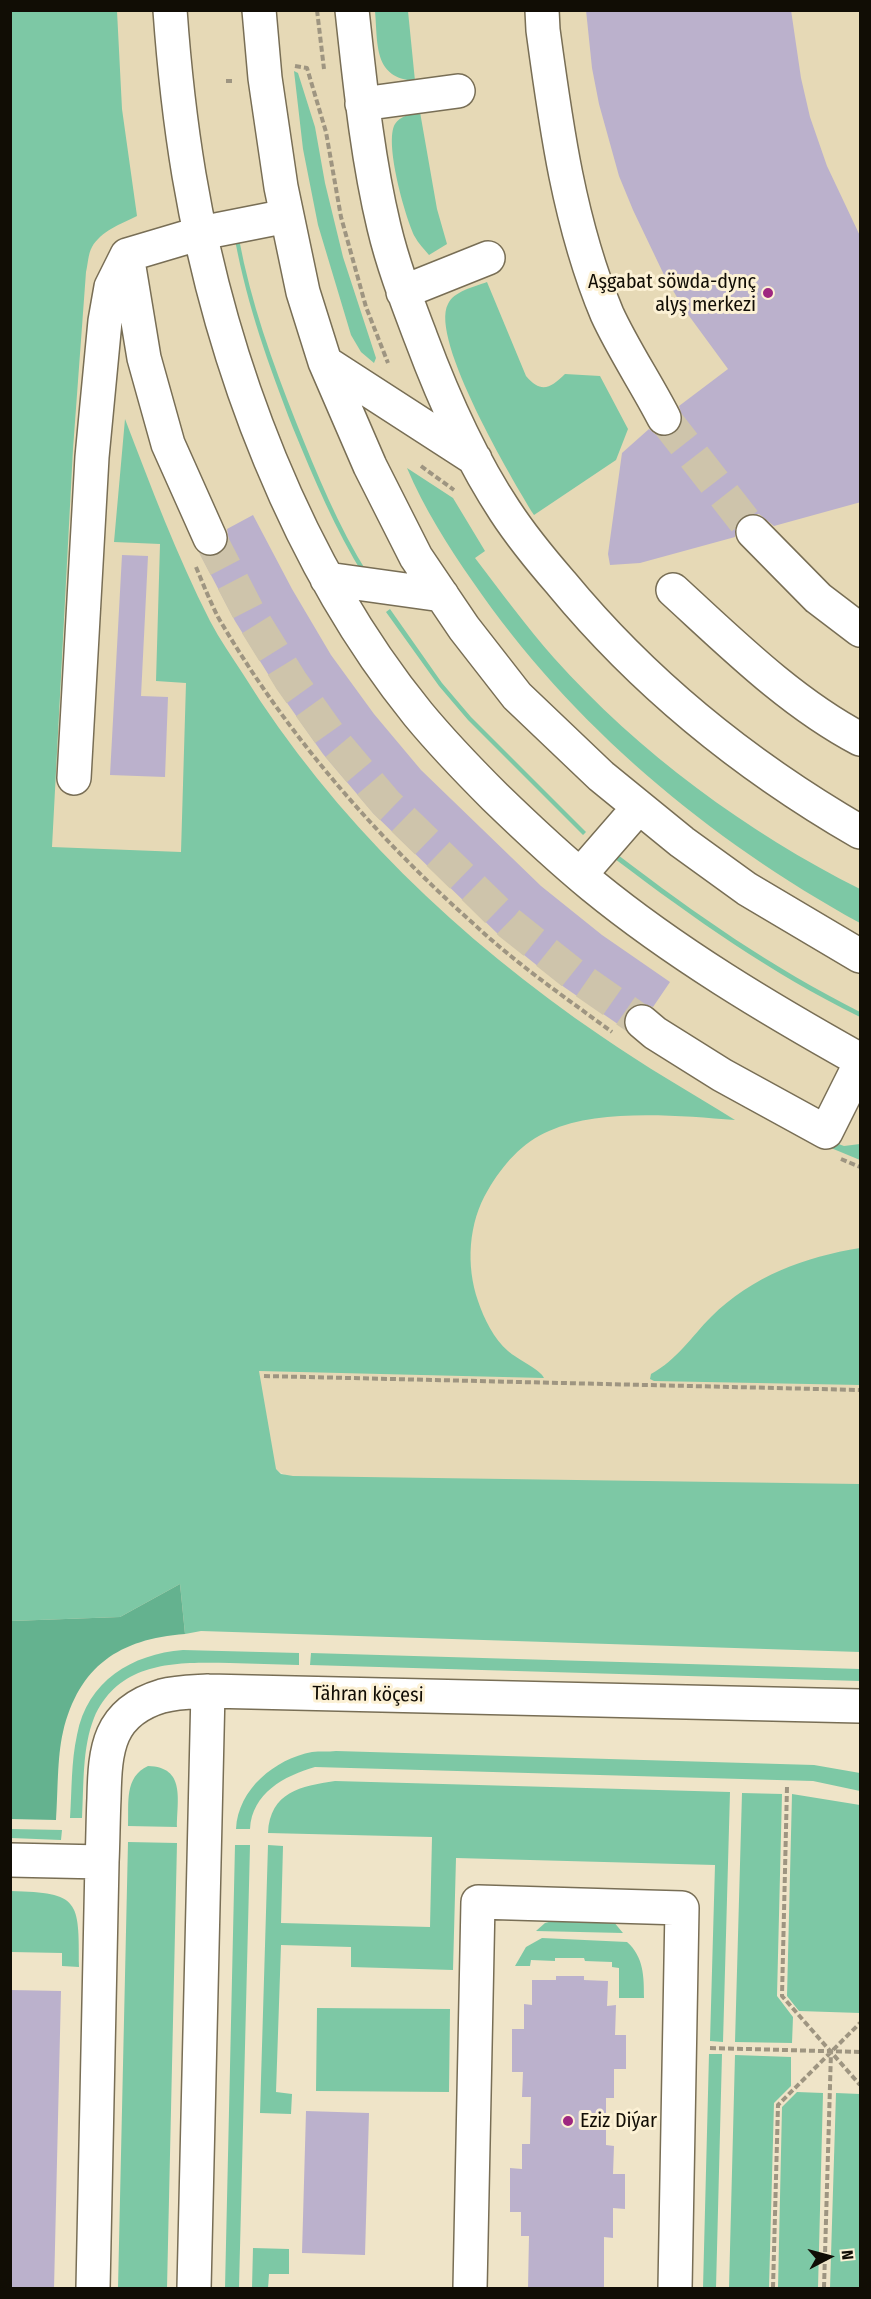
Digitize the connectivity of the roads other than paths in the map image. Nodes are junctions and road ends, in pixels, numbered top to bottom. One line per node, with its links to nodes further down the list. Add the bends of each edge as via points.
1 (170, 10): 8 (street, via 176,88)
2 (258, 10): 7 (street)
3 (352, 10): 6 (street)
4 (542, 10): 13 (street, via 563,167 583,245 608,315)
5 (458, 91): 6 (street)
6 (362, 104): 11 (street, via 384,229)
7 (287, 216): 8 (street); 12 (street, via 303,292)
8 (201, 233): 9 (street); 17 (street, via 228,343 259,431)
9 (127, 255): 16 (street, via 144,358); 22 (street, via 111,287 105,321 92,457)
10 (488, 258): 11 (street)
11 (403, 292): 14 (street)
12 (325, 362): 14 (street); 19 (street, via 370,466 416,557)
13 (664, 418)
14 (475, 459): 24 (street, via 523,538 588,616 658,687 722,740)
15 (753, 532): 20 (street, via 818,598)
16 (201, 550)
17 (327, 579): 19 (street); 25 (street, via 418,715 472,774)
18 (673, 590): 21 (street, via 767,674 829,722)
19 (442, 595): 23 (street, via 518,696)
20 (861, 630)
21 (861, 739)
22 (74, 778)
23 (639, 807): 25 (street); 26 (street, via 747,890)
24 (861, 832)
25 (580, 875): 28 (street, via 677,948)
26 (861, 956)
27 (627, 1027): 28 (street, via 655,1033 826,1132)
28 (861, 1062)
29 (208, 1691): 30 (street, Tähran köçesi); 34 (street, Tähran köçesi, via 162,1696 132,1710 119,1722 110,1738 105,1761); 36 (street)
30 (802, 1705): 31 (street, Tähran köçesi); 32 (street)
31 (861, 1707)
32 (861, 1732)
33 (10, 1860): 34 (street)
34 (102, 1862): 35 (street, Tähran köçesi)
35 (93, 2289)
36 (194, 2289)
37 (470, 2289): 38 (street, via 478,1902 682,1908)
38 (675, 2289)

